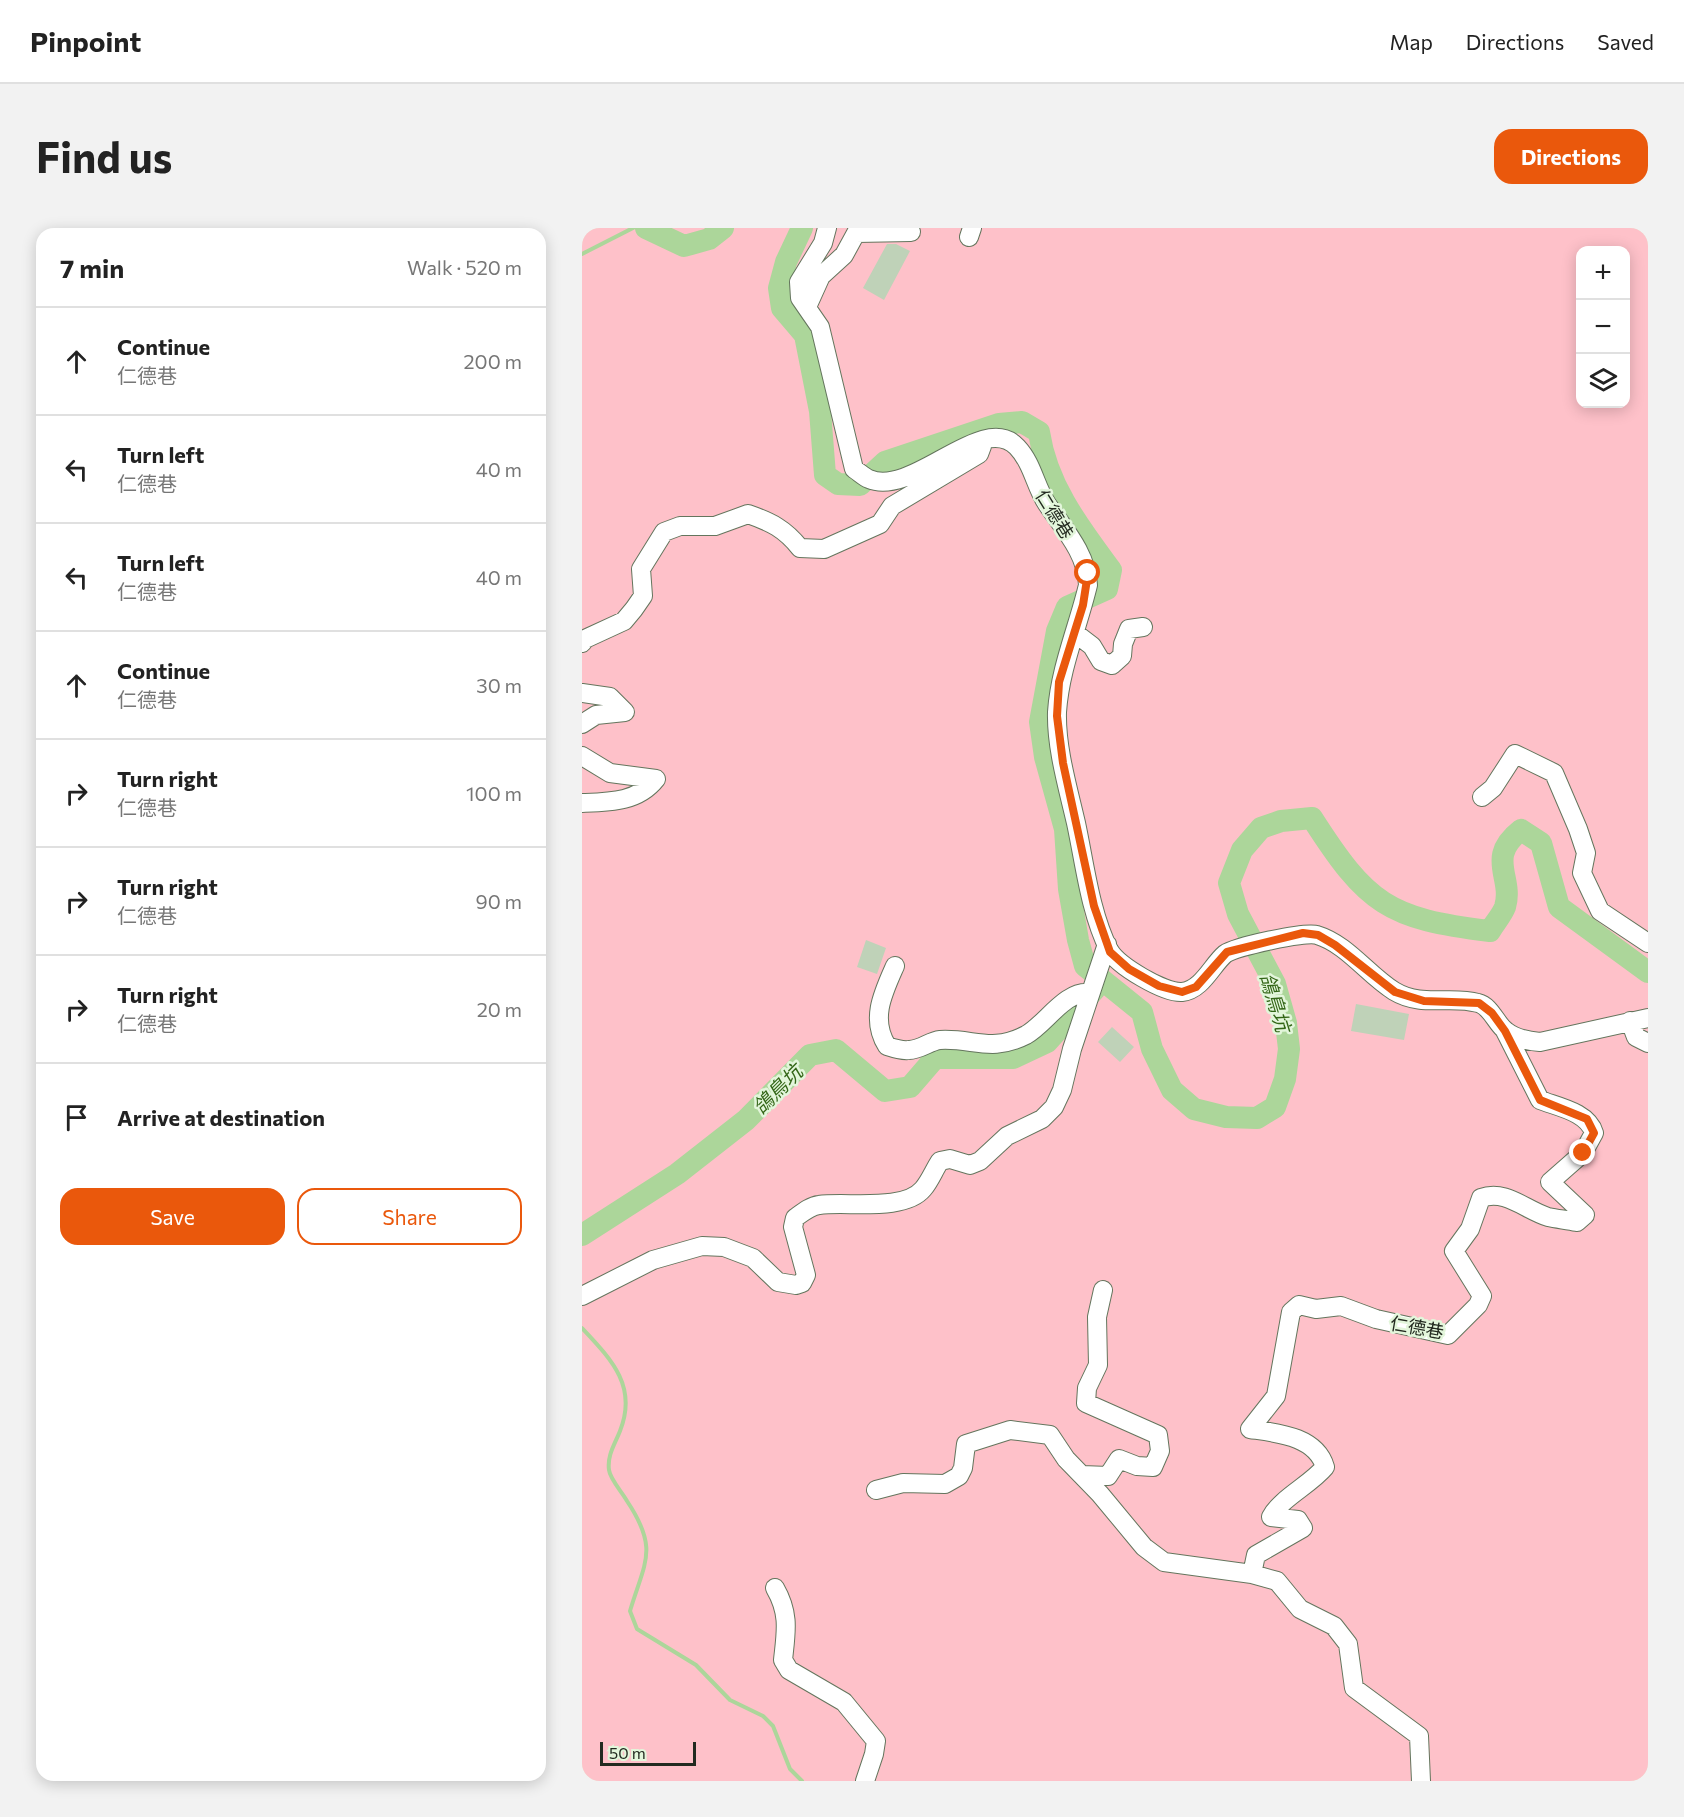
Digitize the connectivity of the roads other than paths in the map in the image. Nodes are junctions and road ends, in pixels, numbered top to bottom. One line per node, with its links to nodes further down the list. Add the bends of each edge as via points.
1 (827, 228): 3 (street, via 823,243 799,282 800,298)
2 (911, 232): 3 (street, via 856,233 844,255 821,276)
3 (807, 307): 4 (street, via 820,327 830,359 854,469 870,480 900,479)
4 (985, 438): 6 (street, 仁德巷, via 1003,437 1017,447 1030,465 1041,496 1081,554 1088,585); 7 (street, via 979,454 892,506 880,524 824,549 800,548 774,522 748,514 715,526 680,526 664,532 641,569 643,596 634,609 624,621)
5 (1143, 627): 6 (street, via 1130,629 1122,656 1112,665 1101,661 1092,646)
6 (1075, 633): 14 (street, 仁德巷, via 1059,682 1057,716 1063,763)
7 (582, 643)
8 (582, 693): 9 (street, via 610,697 625,712 596,715)
9 (582, 724)
10 (582, 756): 12 (street, via 610,773 656,778 648,789 628,799)
11 (1482, 797): 13 (street, via 1493,788 1515,754 1554,773 1586,854 1582,873 1600,911)
12 (582, 803)
13 (1648, 943)
14 (1105, 949): 16 (street); 19 (street, 仁德巷, via 1159,986 1182,992 1196,987 1227,952 1303,933 1318,935 1395,992 1424,1001 1479,1003)
15 (895, 966): 16 (street, via 880,999 878,1033 887,1046 909,1050 939,1040 988,1046 1008,1042 1028,1034 1065,1002)
16 (1090, 993): 22 (street, via 1054,1107 1042,1119 1007,1136 980,1161 970,1165 950,1159 940,1161 922,1190 911,1197 818,1205 795,1218 793,1227 806,1275 802,1283 778,1282 753,1258 724,1247 702,1246 653,1260)
17 (1648, 1018): 18 (street, 仁德巷)
18 (1630, 1021): 19 (street, 仁德巷, via 1540,1042); 20 (street, via 1636,1037)
19 (1505, 1031): 25 (street, 仁德巷, via 1540,1100 1587,1119 1592,1127 1594,1133 1583,1153 1550,1182 1585,1215 1577,1222 1547,1216 1492,1194 1481,1198 1470,1229 1454,1251 1482,1296 1448,1335 1376,1319 1341,1306 1316,1309 1299,1305 1291,1312 1276,1396 1250,1429 1293,1436 1318,1454 1325,1467 1313,1482 1275,1509 1271,1517 1298,1520 1303,1528 1256,1555)
20 (1648, 1043)
21 (1102, 1290): 23 (street, via 1097,1317 1098,1365 1086,1403 1158,1435 1161,1451 1153,1467 1119,1460 1108,1476)
22 (582, 1296)
23 (1082, 1475): 24 (street, via 1050,1435 1010,1430 966,1444 963,1468 945,1484 903,1483); 25 (street, via 1144,1547 1164,1562)
24 (876, 1490)
25 (1252, 1574): 28 (street, via 1277,1581 1300,1609 1334,1626 1348,1644 1354,1688 1419,1736)
26 (776, 1588): 27 (street, via 785,1605 783,1660 789,1670 844,1702 876,1741)
27 (865, 1781)
28 (1421, 1781)

